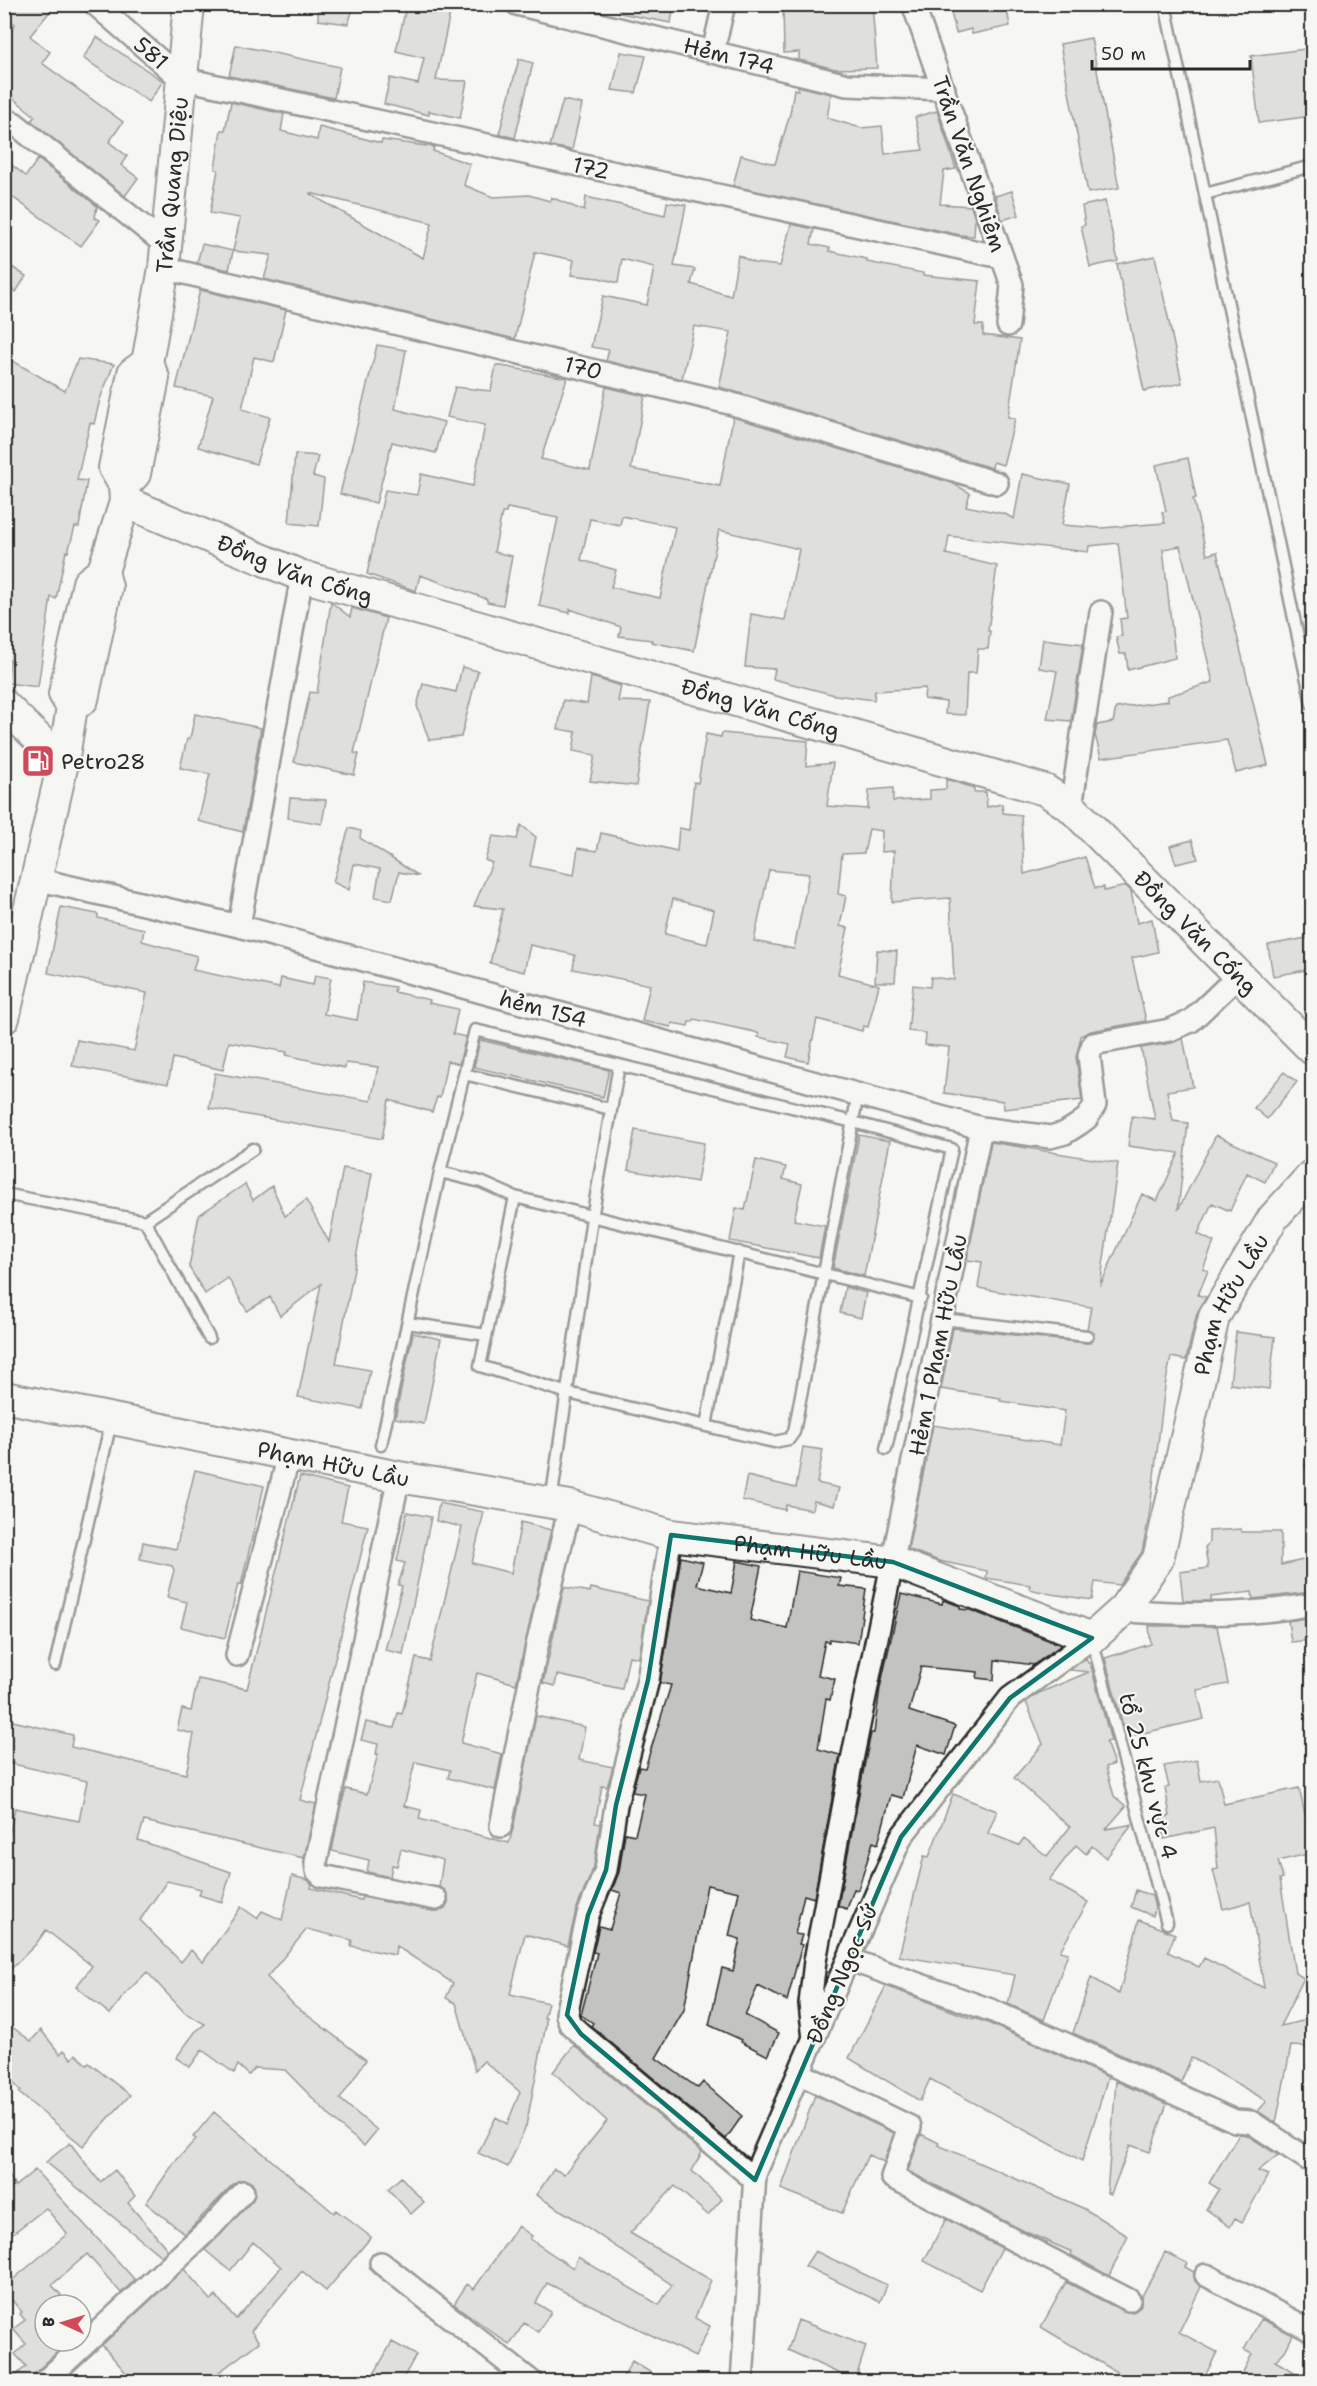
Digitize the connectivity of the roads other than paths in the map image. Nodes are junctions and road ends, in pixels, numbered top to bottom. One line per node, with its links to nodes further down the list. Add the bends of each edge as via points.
1 (95, 4): 8 (street, 581)
2 (189, 4): 8 (street, Trần Quang Diệu)
3 (517, 4): 7 (street, Hẻm 174)
4 (724, 4): 7 (street)
5 (914, 4): 9 (street, Trần Văn Nghiêm)
6 (1165, 4): 12 (lane)
7 (713, 52): 9 (street, Hẻm 174, via 847,85)
8 (180, 78): 13 (street, Trần Quang Diệu); 14 (street, 172)
9 (944, 89): 14 (street, Trần Văn Nghiêm)
10 (9, 121): 13 (street)
11 (1312, 166): 12 (lane)
12 (1205, 194): 20 (lane)
13 (165, 257): 16 (street, 170, via 729,403); 17 (street, Trần Quang Diệu, via 147,363 154,378 135,474)
14 (1001, 257): 15 (street, Trần Văn Nghiêm, via 1012,285)
15 (1008, 325)
16 (997, 483)
17 (124, 493): 18 (street, Đồng Văn Cống); 22 (street, Trần Quang Diệu, via 103,571 107,587 83,699 72,707)
18 (302, 576): 23 (street, Đồng Văn Cống, via 1045,790); 25 (street)
19 (1101, 612): 23 (street)
20 (1312, 704)
21 (4, 705): 22 (street)
22 (63, 763): 24 (street, Trần Quang Diệu)
23 (1071, 807): 26 (street, Đồng Văn Cống)
24 (36, 879): 25 (street, hẻm 154); 27 (street, Trần Quang Diệu)
25 (239, 926): 31 (street, hẻm 154)
26 (1239, 975): 28 (street, Đồng Văn Cống); 34 (street, hẻm 154, via 1191,1021 1170,1030 1092,1044 1089,1055 1094,1109 1065,1133 1050,1137)
27 (4, 1017)
28 (1312, 1049)
29 (619, 1065): 30 (lane, via 475,1030); 32 (lane); 33 (lane)
30 (464, 1074): 32 (lane); 36 (lane)
31 (858, 1094): 33 (lane); 34 (street, hẻm 154)
32 (610, 1108): 40 (lane)
33 (853, 1122): 43 (lane); 44 (lane, via 952,1149)
34 (981, 1128): 45 (street, Hẻm 1 Phạm Hữu Lầu)
35 (253, 1149): 41 (lane)
36 (440, 1172): 39 (lane, via 481,1182); 46 (lane)
37 (1312, 1175): 62 (street, Phạm Hữu Lầu, via 1273,1218 1214,1317 1158,1559)
38 (4, 1194): 41 (lane)
39 (515, 1197): 40 (lane); 47 (lane)
40 (592, 1218): 42 (lane); 50 (lane)
41 (145, 1221): 49 (lane)
42 (739, 1252): 43 (lane); 53 (lane)
43 (824, 1274): 44 (lane); 53 (lane, via 794,1432 789,1439 774,1442)
44 (921, 1298): 55 (lane)
45 (943, 1319): 48 (lane); 60 (street, Hẻm 1 Phạm Hữu Lầu)
46 (408, 1323): 47 (lane); 54 (lane)
47 (486, 1335): 50 (lane, via 480,1366)
48 (1087, 1336)
49 (209, 1338)
50 (568, 1394): 53 (lane); 58 (lane)
51 (4, 1397): 52 (street, Phạm Hữu Lầu)
52 (111, 1419): 56 (street, Phạm Hữu Lầu); 65 (lane)
53 (706, 1426)
54 (381, 1445)
55 (886, 1449)
56 (289, 1455): 57 (street, Phạm Hữu Lầu); 64 (street)
57 (399, 1477): 58 (street, Phạm Hữu Lầu); 67 (street, via 316,1862 322,1876)
58 (561, 1504): 59 (street, Phạm Hữu Lầu); 66 (street)
59 (671, 1535): 60 (street, Phạm Hữu Lầu); 73 (street, via 648,1680 616,1805 606,1870 588,1915 567,2015 581,2034)
60 (893, 1562): 63 (street, Phạm Hữu Lầu); 70 (street, Hẻm 1 Phạm Hữu Lầu, via 815,1961 810,2004)
61 (1312, 1604): 62 (street, via 1277,1612)
62 (1122, 1611): 63 (street, Phạm Hữu Lầu)
63 (1092, 1638): 68 (lane, tổ 25 khu vực 4); 69 (street, Đồng Ngọc Sứ, via 1010,1698 901,1837)
64 (237, 1655)
65 (55, 1665)
66 (501, 1826)
67 (436, 1899)
68 (1167, 1923)
69 (848, 1959): 70 (street, Đồng Ngọc Sứ); 72 (street, via 993,2011 1235,2121 1251,2122)
70 (813, 2039): 71 (street, Đồng Ngọc Sứ)
71 (799, 2073): 73 (street, Đồng Ngọc Sứ); 77 (street, via 910,2127 892,2176)
72 (1312, 2162)
73 (755, 2180): 81 (street, Đồng Ngọc Sứ)
74 (243, 2192): 79 (street, via 212,2226)
75 (381, 2263): 80 (street)
76 (1206, 2275): 78 (street)
77 (1129, 2301)
78 (1312, 2331)
79 (44, 2382)
80 (532, 2382)
81 (742, 2382)

